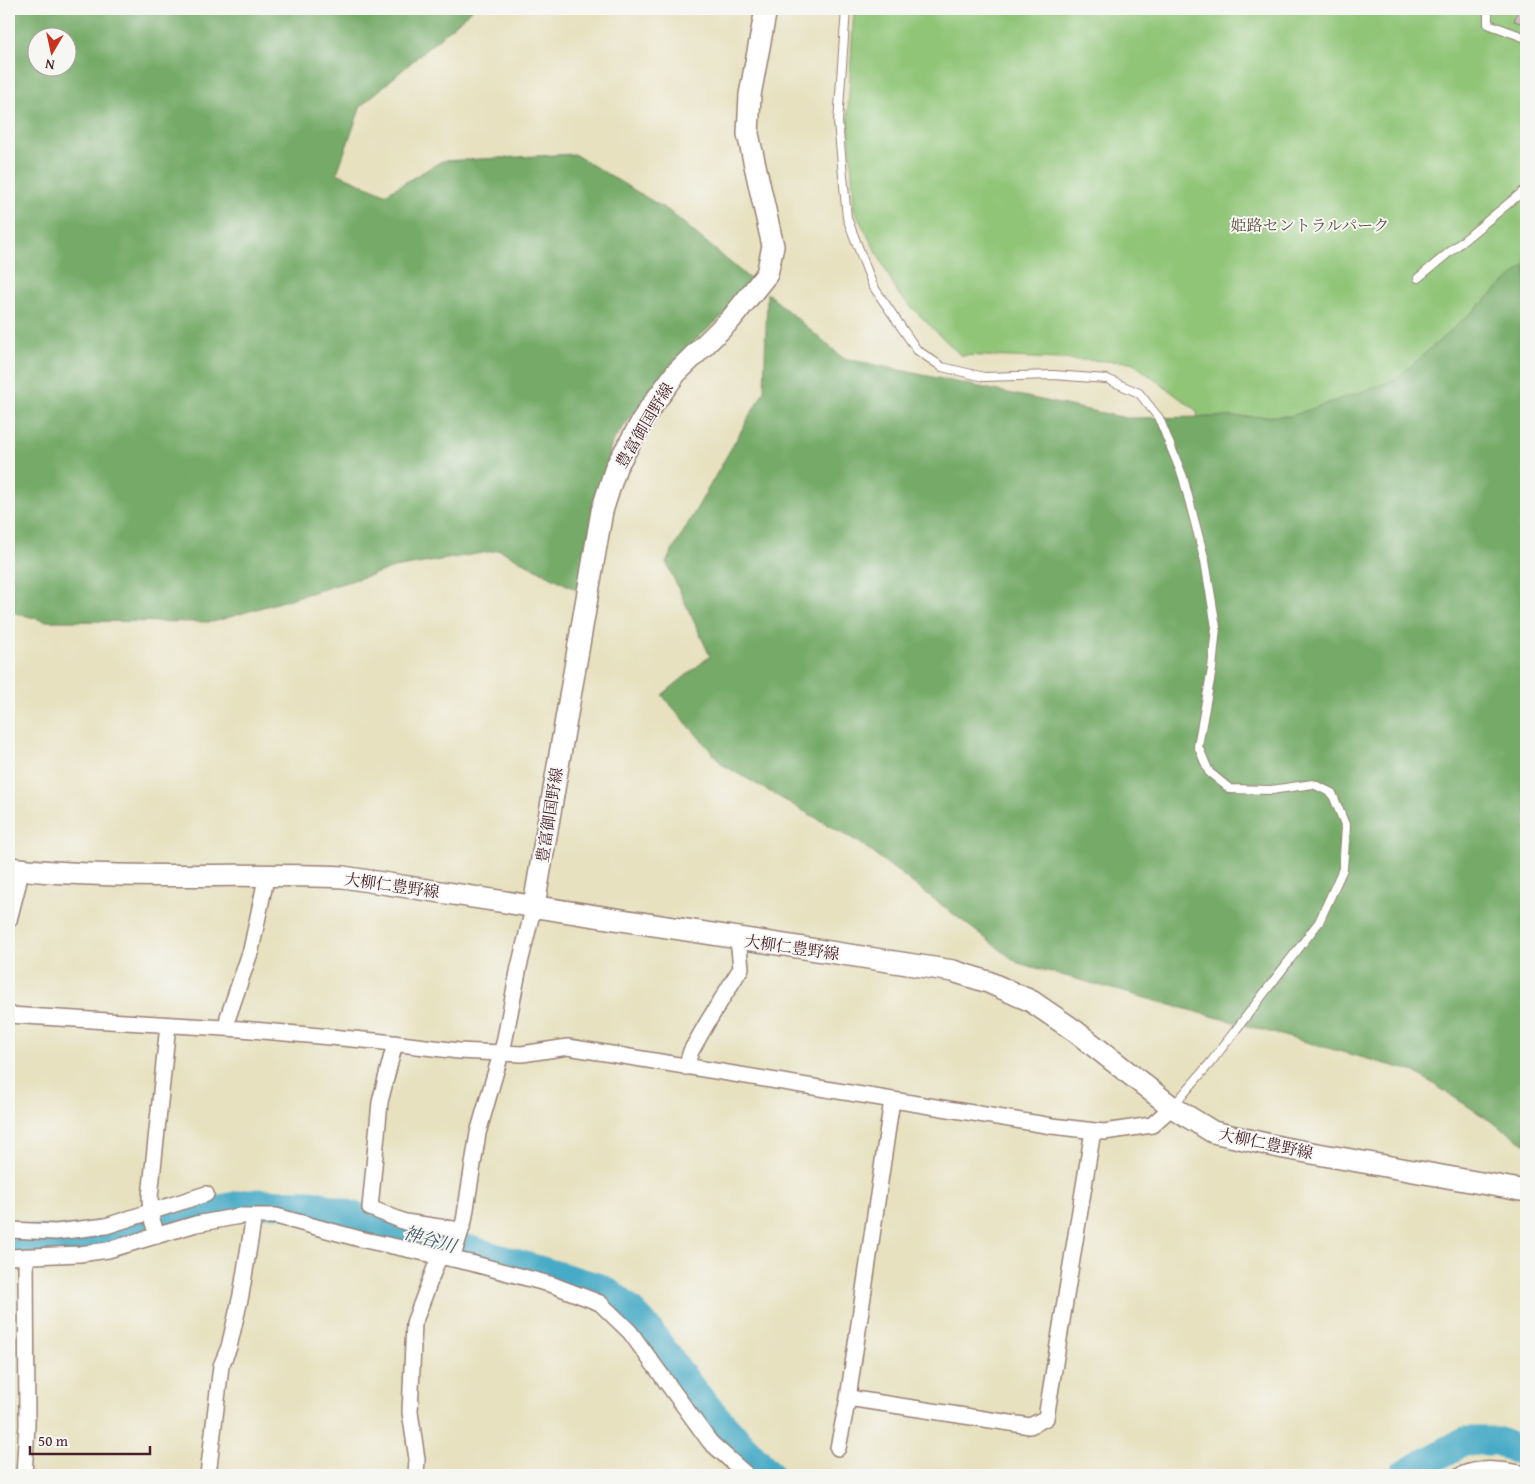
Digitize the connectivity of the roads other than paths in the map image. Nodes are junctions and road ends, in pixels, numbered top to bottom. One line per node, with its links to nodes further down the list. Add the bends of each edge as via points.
1 (766, 9): 9 (main road, 豊富御国野線, via 750,95 748,134 773,246 767,274 731,320 676,373 648,411 616,467 602,512)
2 (846, 9): 19 (lane, via 838,122 846,218 873,286 917,350 942,367 984,377 1053,375 1107,379 1139,393 1159,418 1183,477 1206,561 1216,627 1198,746 1209,772 1230,789 1271,790 1313,784 1332,793 1346,827 1343,869 1319,922 1211,1062)
3 (1488, 9): 4 (lane, via 1488,24)
4 (1526, 38)
5 (1526, 189): 6 (lane)
6 (1418, 278)
7 (15, 869): 8 (main road, 大柳仁豊野線, via 132,877); 10 (street)
8 (267, 874): 9 (main road, 大柳仁豊野線, via 344,877); 14 (street, via 251,950)
9 (534, 905): 11 (main road, 大柳仁豊野線); 16 (street)
10 (9, 920)
11 (738, 939): 17 (street, via 742,968 691,1051); 19 (main road, 大柳仁豊野線, via 953,971 988,982 1038,1006 1075,1031)
12 (9, 1015): 13 (street)
13 (168, 1025): 14 (street); 24 (street, via 150,1197)
14 (227, 1028): 15 (street)
15 (395, 1043): 16 (street); 26 (street, via 380,1102 370,1208 405,1222)
16 (501, 1053): 17 (street, via 522,1054 568,1047); 26 (street, via 478,1133)
17 (686, 1067): 18 (street)
18 (892, 1100): 20 (street); 30 (street)
19 (1172, 1107): 20 (street, via 1152,1125); 21 (main road, 大柳仁豊野線, via 1213,1132 1284,1148)
20 (1094, 1131): 30 (street, via 1046,1418 1030,1426)
21 (1526, 1191)
22 (206, 1194): 24 (street)
23 (254, 1216): 24 (street, via 196,1224); 29 (street, via 276,1216 360,1239); 34 (street, via 240,1295 221,1366)
24 (154, 1224): 25 (street, via 56,1232); 27 (street, via 108,1250)
25 (9, 1230)
26 (460, 1232): 29 (street)
27 (26, 1256): 28 (street); 33 (street, via 27,1425)
28 (9, 1257)
29 (448, 1257): 35 (street, via 414,1323 410,1412 417,1459); 36 (street, via 553,1285 600,1304 630,1332 710,1442)
30 (848, 1398): 31 (street)
31 (838, 1448)
32 (1526, 1474): 37 (street, via 1472,1470)
33 (24, 1475)
34 (208, 1475)
35 (416, 1475)
36 (747, 1475)
37 (1461, 1475)

